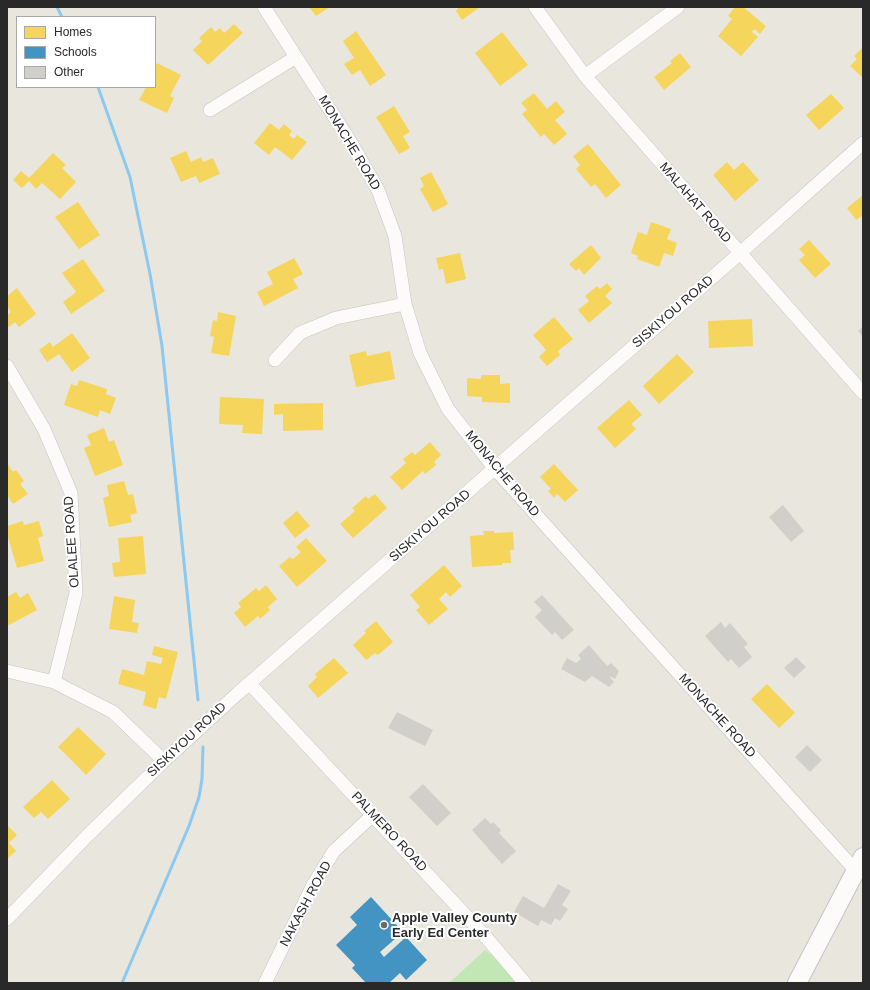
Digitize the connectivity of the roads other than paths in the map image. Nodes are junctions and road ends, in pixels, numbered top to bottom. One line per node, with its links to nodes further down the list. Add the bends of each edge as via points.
1 (264, 7): 4 (street, MONACHE ROAD)
2 (535, 7): 5 (street, MALAHAT ROAD)
3 (678, 7): 5 (street)
4 (296, 57): 6 (street); 9 (street, MONACHE ROAD, via 378,190 395,236)
5 (585, 76): 8 (street, MALAHAT ROAD)
6 (210, 110)
7 (863, 142): 8 (street, SISKIYOU ROAD)
8 (739, 254): 12 (street, MALAHAT ROAD); 13 (street, SISKIYOU ROAD)
9 (405, 304): 10 (street, via 336,318 300,333); 13 (street, MONACHE ROAD, via 420,353 448,409)
10 (275, 360)
11 (7, 366): 15 (street, OLALEE ROAD, via 44,429 70,493 76,593)
12 (863, 393)
13 (495, 468): 16 (street, SISKIYOU ROAD); 19 (street, MONACHE ROAD)
14 (7, 671): 15 (street)
15 (54, 682): 17 (street, via 112,712)
16 (250, 684): 17 (street, SISKIYOU ROAD); 18 (street, PALMERO ROAD)
17 (164, 761): 20 (street, SISKIYOU ROAD)
18 (373, 815): 21 (street, NAKASH ROAD, via 334,851 313,885); 22 (street, PALMERO ROAD)
19 (859, 864): 23 (main road)
20 (7, 919)
21 (265, 983)
22 (525, 983)
23 (797, 983)

